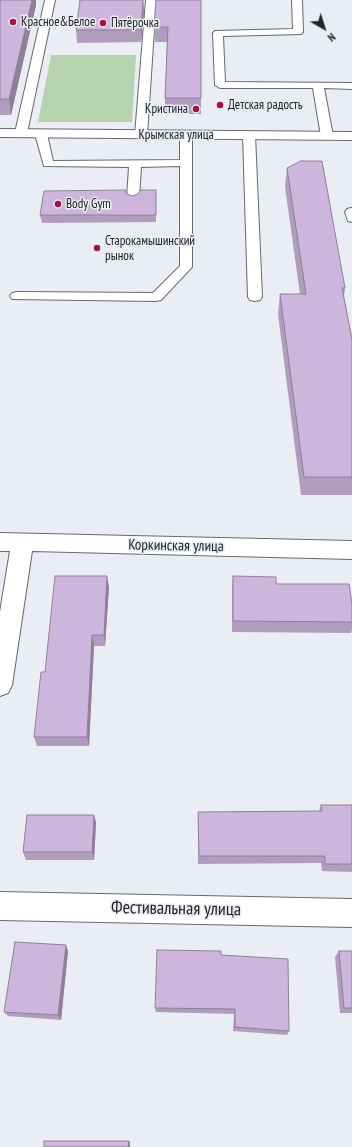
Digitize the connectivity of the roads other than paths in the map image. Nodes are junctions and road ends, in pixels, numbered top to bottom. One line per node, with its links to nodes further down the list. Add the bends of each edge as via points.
1 (50, 0): 7 (lane)
2 (151, 0): 9 (lane)
3 (297, 0): 4 (lane, via 298,32 218,32 220,85)
4 (318, 85): 5 (lane); 12 (lane)
5 (352, 86)
6 (0, 133): 7 (street, Крымская улица)
7 (21, 134): 8 (street, Крымская улица)
8 (41, 134): 9 (street, Крымская улица); 14 (lane, via 48,164)
9 (141, 134): 10 (street, Крымская улица)
10 (186, 135): 11 (street, Крымская улица); 15 (lane)
11 (249, 135): 12 (street, Крымская улица); 20 (lane)
12 (327, 136): 13 (street, Крымская улица)
13 (352, 136)
14 (135, 163): 15 (lane); 16 (lane)
15 (186, 163): 19 (lane, via 186,267 156,297)
16 (133, 198)
17 (352, 212): 18 (lane)
18 (352, 218)
19 (18, 296)
20 (255, 297)
21 (0, 542): 22 (street, Коркинская улица)
22 (22, 543): 23 (street, Коркинская улица); 24 (street)
23 (352, 550)
24 (0, 686)
25 (0, 906): 26 (street, Фестивальная улица)
26 (352, 913)

